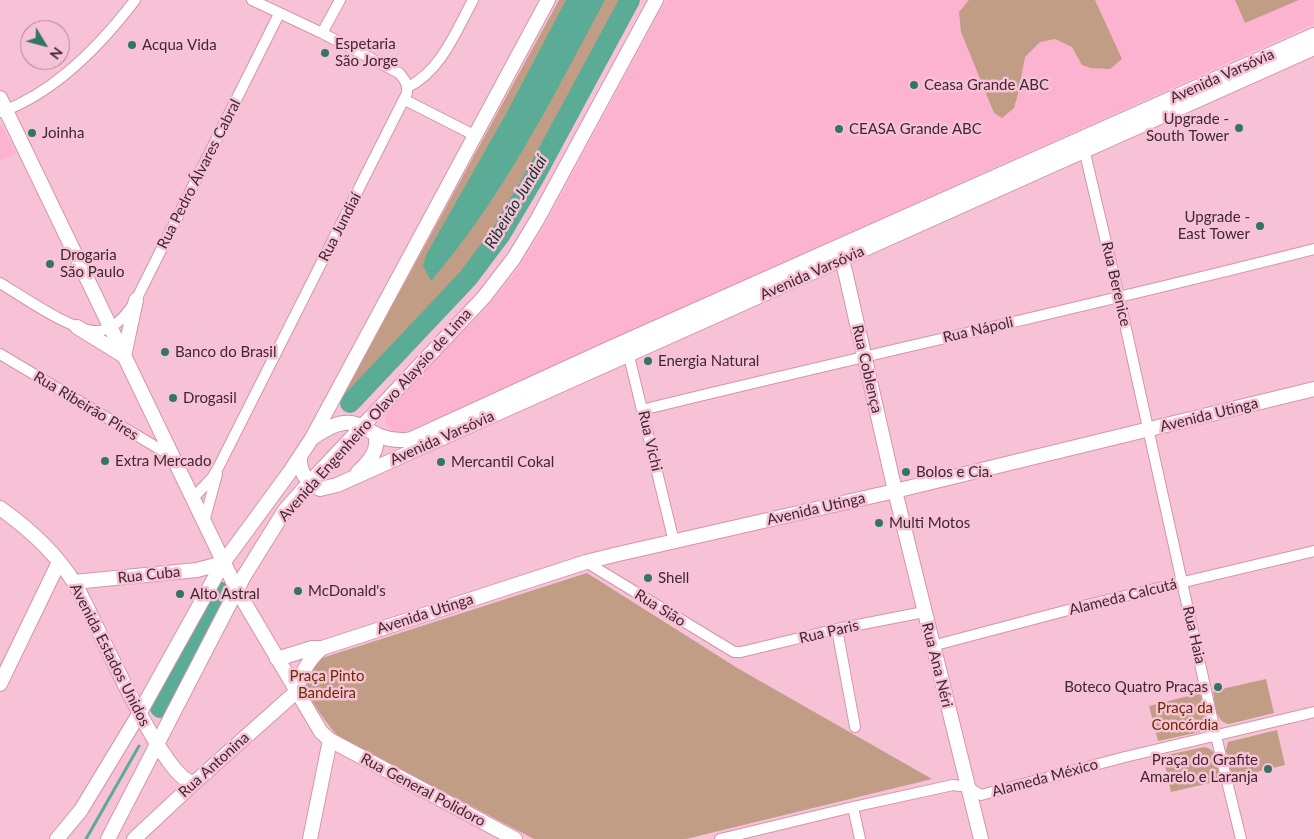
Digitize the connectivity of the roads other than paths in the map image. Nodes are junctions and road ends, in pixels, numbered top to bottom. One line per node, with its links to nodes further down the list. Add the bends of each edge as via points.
1 (135, 0): 13 (street, via 96,47 68,73 32,96)
2 (252, 0): 7 (street)
3 (340, 0): 8 (street)
4 (472, 0): 11 (street, via 437,63 422,79)
5 (548, 0): 14 (main road, Avenida Engenheiro Olavo Alaysio de Lima)
6 (656, 0): 29 (main road, Avenida Engenheiro Olavo Alaysio de Lima, via 514,258 484,297)
7 (280, 14): 8 (street); 20 (street, Rua Pedro Álvares Cabral)
8 (322, 33): 11 (street, via 399,74)
9 (1314, 35): 15 (main road, Avenida Varsóvia)
10 (1314, 48): 15 (main road, Avenida Varsóvia)
11 (408, 87): 12 (street, Rua Jundiaí)
12 (405, 100): 14 (street); 35 (street, Rua Jundiaí)
13 (2, 107): 22 (main road)
14 (476, 136): 32 (main road, Avenida Engenheiro Olavo Alaysio de Lima)
15 (1082, 145): 17 (main road, Avenida Varsóvia); 19 (street, Rua Berenice)
16 (1314, 249): 19 (street, Rua Nápoli)
17 (839, 254): 23 (main road, Avenida Varsóvia); 26 (main road, Rua Coblença)
18 (0, 284): 21 (street)
19 (1119, 298): 26 (street, Rua Nápoli); 30 (street, Rua Berenice)
20 (136, 300): 22 (street, Rua Pedro Álvares Cabral); 25 (main road)
21 (77, 327): 22 (street, via 99,331); 25 (main road)
22 (110, 327): 25 (main road)
23 (627, 347): 28 (street, Rua Vichi); 31 (main road, Avenida Varsóvia, via 411,439 393,440); 36 (main road, Avenida Varsóvia)
24 (0, 354): 33 (street, Rua Ribeirão Pires)
25 (124, 356): 33 (main road)
26 (864, 356): 28 (street, Rua Nápoli); 38 (main road, Rua Coblença)
27 (1314, 389): 30 (main road, Avenida Utinga)
28 (642, 410): 42 (street, Rua Vichi)
29 (362, 426): 31 (main road, Avenida Varsóvia); 32 (main road, via 342,423); 37 (main road, Avenida Engenheiro Olavo Alaysio de Lima)
30 (1148, 431): 38 (main road, Avenida Utinga); 48 (street, Rua Haia)
31 (375, 434): 36 (main road, via 373,454)
32 (312, 438): 34 (main road, Avenida Engenheiro Olavo Alaysio de Lima)
33 (172, 457): 39 (main road)
34 (300, 457): 37 (main road); 46 (main road, Avenida Engenheiro Olavo Alaysio de Lima)
35 (219, 466): 39 (street, Rua Jundiaí); 41 (street, Rua Jundiaí)
36 (352, 478): 37 (main road, Avenida Varsóvia, via 320,489)
37 (309, 483): 49 (main road, Avenida Engenheiro Olavo Alaysio de Lima, via 276,524)
38 (895, 492): 42 (main road, Avenida Utinga); 50 (main road, Rua Ana Néri)
39 (192, 499): 41 (main road)
40 (0, 508): 44 (main road, Avenida Estados Unidos)
41 (204, 522): 46 (main road)
42 (674, 542): 45 (main road, Avenida Utinga)
43 (1314, 551): 48 (street, Alameda Calcutá)
44 (59, 562): 47 (main road, Avenida Estados Unidos); 56 (main road)
45 (586, 562): 53 (main road, Avenida Utinga); 54 (street, Rua Sião)
46 (223, 563): 47 (main road, Rua Cuba, via 197,570); 49 (main road); 59 (main road, Avenida Engenheiro Olavo Alaysio de Lima)
47 (74, 582): 59 (main road, Avenida Estados Unidos)
48 (1182, 582): 52 (street, Alameda Calcutá); 61 (street, Rua Haia)
49 (237, 590): 55 (main road); 63 (main road, Avenida Engenheiro Olavo Alaysio de Lima)
50 (924, 612): 51 (street, Rua Paris); 52 (main road, Rua Ana Néri)
51 (837, 629): 54 (street, Rua Paris); 60 (street)
52 (932, 646): 65 (main road, Rua Ana Néri)
53 (322, 648): 55 (main road, Avenida Utinga); 57 (main road, via 307,666)
54 (734, 652)
55 (277, 659): 57 (main road)
56 (0, 684)
57 (296, 692): 62 (main road, via 320,732); 64 (main road, Rua Antonina)
58 (1314, 712): 61 (street, Alameda México)
59 (139, 714): 63 (main road, Avenida Estados Unidos); 68 (main road, Avenida Engenheiro Olavo Alaysio de Lima, via 81,810)
60 (855, 727)
61 (1216, 736): 65 (street, Alameda México, via 981,795); 75 (street, Rua Haia)
62 (330, 740): 70 (main road); 71 (main road, Rua General Polidoro)
63 (158, 744): 64 (main road, Avenida Estados Unidos, via 183,779); 69 (main road, Avenida Engenheiro Olavo Alaysio de Lima)
64 (194, 783): 67 (main road, Rua Antonina)
65 (968, 787): 66 (street, Alameda México, via 953,785); 74 (main road, Rua Ana Néri)
66 (853, 807): 72 (street, Alameda México); 73 (street)
67 (139, 837)
68 (57, 839)
69 (108, 839)
70 (310, 839)
71 (515, 839)
72 (720, 839)
73 (860, 839)
74 (981, 839)
75 (1241, 839)

